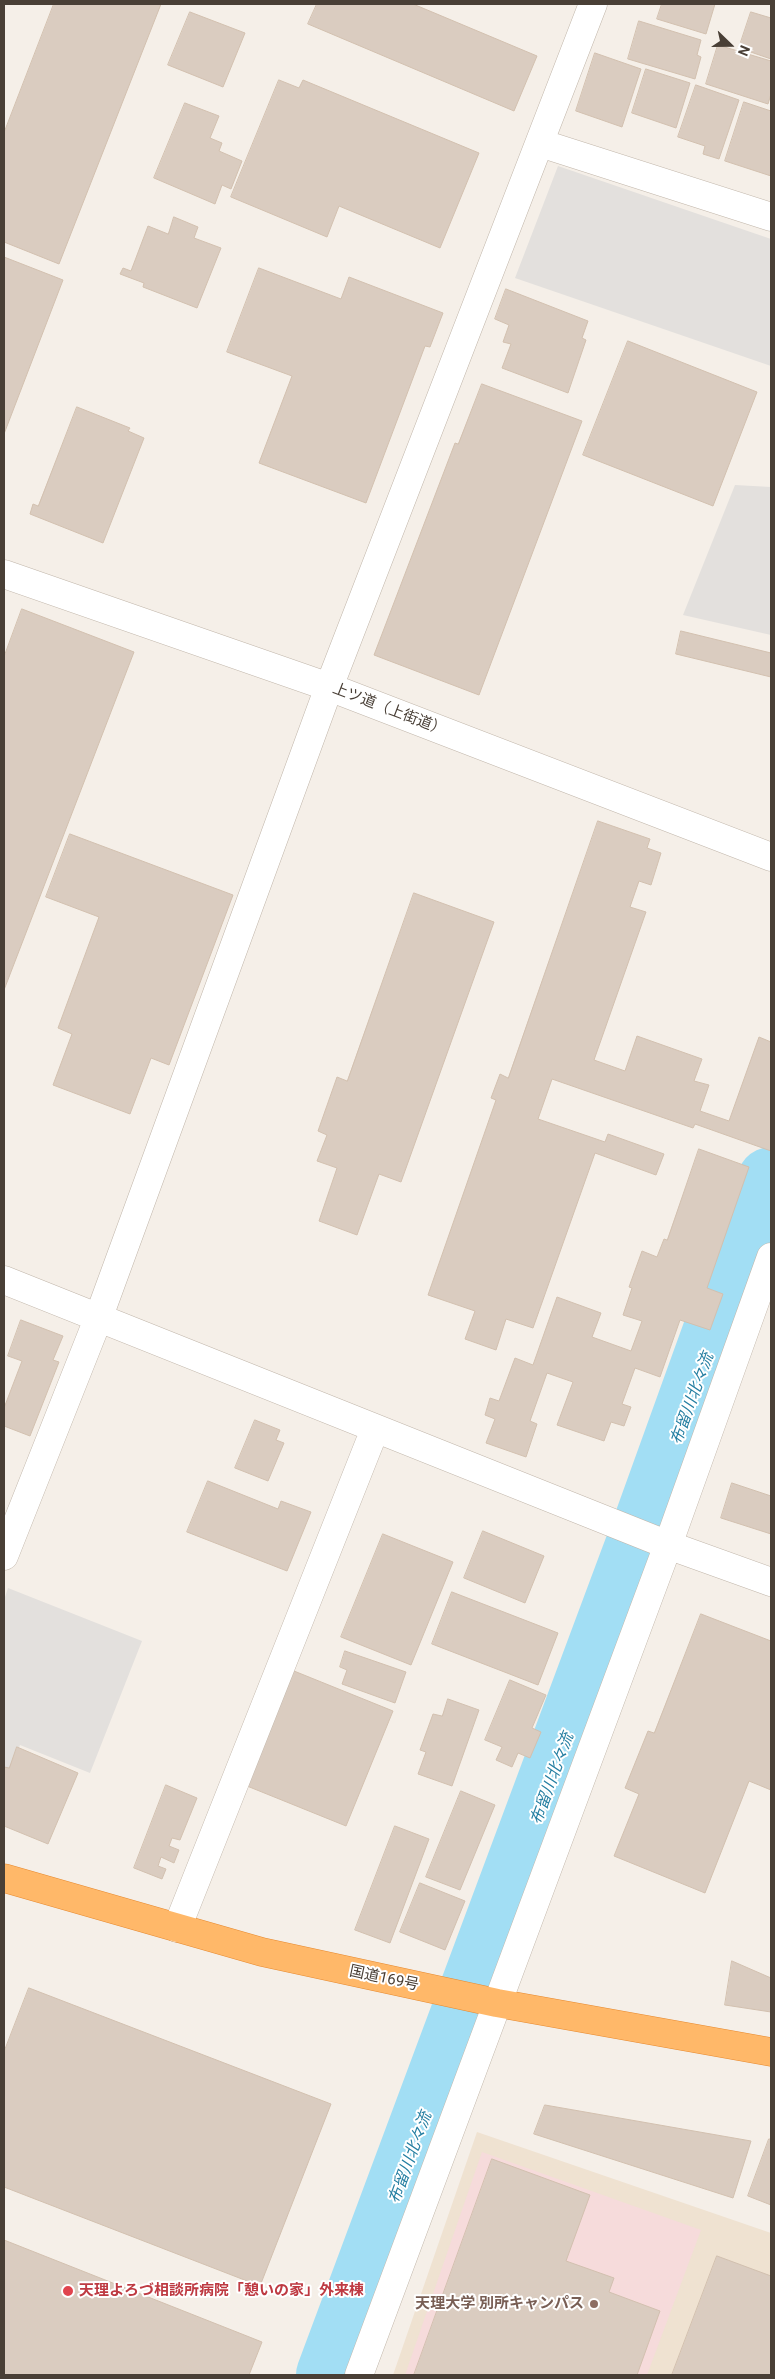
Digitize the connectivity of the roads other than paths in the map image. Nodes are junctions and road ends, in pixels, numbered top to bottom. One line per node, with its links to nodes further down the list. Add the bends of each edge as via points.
1 (593, 4): 2 (street)
2 (540, 143): 3 (street); 5 (street)
3 (771, 217)
4 (4, 574): 5 (street, 上ツ道（上街道）)
5 (329, 687): 6 (street, 上ツ道（上街道）); 9 (street)
6 (771, 857)
7 (771, 1257): 11 (street)
8 (4, 1280): 9 (street)
9 (98, 1319): 10 (street); 12 (street)
10 (375, 1429): 11 (street); 15 (street)
11 (651, 1538): 13 (street); 16 (street)
12 (4, 1556)
13 (771, 1582)
14 (4, 1878): 15 (highway, 国道169号)
15 (177, 1928): 16 (highway, 国道169号, via 262,1952)
16 (481, 2000): 17 (highway, 国道169号); 18 (street)
17 (771, 2052)
18 (359, 2375)

